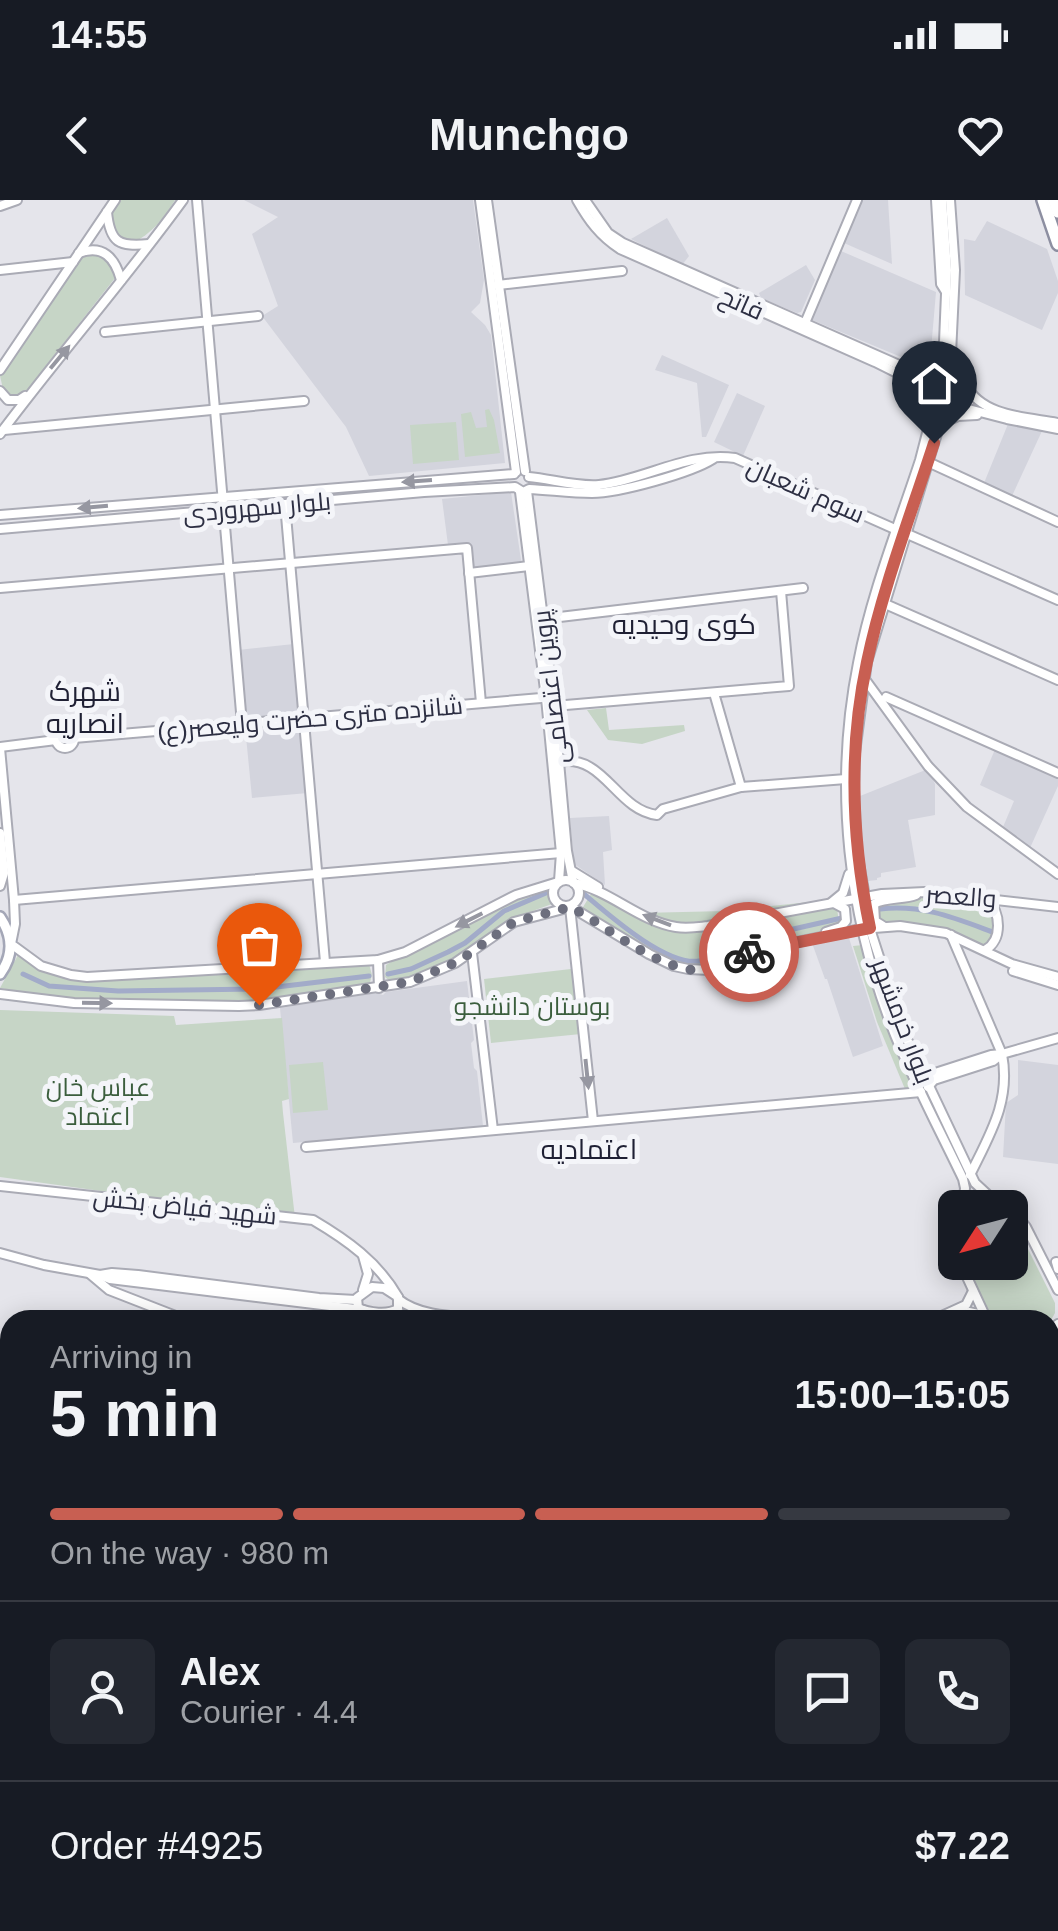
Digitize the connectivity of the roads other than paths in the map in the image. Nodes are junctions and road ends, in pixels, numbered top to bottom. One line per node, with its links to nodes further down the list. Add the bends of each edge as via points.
1 (17, 200): 13 (main road)
2 (115, 200): 14 (main road)
3 (484, 200): 24 (main road); 49 (main road)
4 (577, 200): 16 (main road, فاتح)
5 (585, 200): 16 (main road, فاتح)
6 (857, 200): 27 (main road)
7 (939, 200): 29 (main road, via 940,284 946,292)
8 (1044, 200): 18 (highway)
9 (1054, 200): 15 (highway)
10 (182, 201): 12 (main road); 17 (main road)
11 (953, 203): 30 (main road)
12 (197, 204): 26 (main road)
13 (0, 206)
14 (107, 212): 17 (main road, via 116,240); 19 (main road)
15 (1058, 212)
16 (605, 235): 27 (main road, فاتح); 34 (main road, فاتح, via 638,258)
17 (148, 244): 23 (main road)
18 (1058, 244)
19 (79, 253): 20 (main road); 23 (main road, via 104,252)
20 (73, 262): 21 (main road); 32 (main road)
21 (0, 270)
22 (622, 271): 24 (main road)
23 (121, 280): 37 (main road, one-way to 23)
24 (498, 285): 49 (main road)
25 (258, 316): 26 (main road)
26 (207, 322): 28 (main road); 41 (main road)
27 (804, 323): 31 (main road, فاتح, via 908,368)
28 (105, 332)
29 (941, 352): 30 (main road); 31 (main road)
30 (951, 354): 33 (main road)
31 (930, 368): 33 (main road, via 944,364); 35 (main road)
32 (0, 370)
33 (961, 375): 40 (main road, via 964,392); 44 (main road, via 984,405)
34 (905, 377): 35 (main road, فاتح); 45 (main road, via 925,408)
35 (922, 390): 39 (main road)
36 (0, 391): 37 (main road, via 8,400)
37 (31, 391): 46 (main road)
38 (304, 401): 41 (main road)
39 (931, 404): 40 (main road); 45 (main road, بلوار خرمشهر)
40 (950, 406): 42 (main road); 43 (main road, بلوار خرمشهر)
41 (214, 410): 46 (main road); 55 (main road)
42 (992, 415): 43 (main road); 44 (main road)
43 (940, 424): 45 (main road, via 933,418); 48 (main road, بلوار خرمشهر)
44 (1058, 426)
45 (928, 429): 61 (main road, بلوار خرمشهر)
46 (2, 432)
47 (713, 459): 51 (main road, سوم شعبان, via 596,485); 54 (main road, سوم شعبان, via 596,494); 61 (main road, سوم شعبان, via 734,458)
48 (928, 462): 59 (main road); 61 (main road, بلوار خرمشهر)
49 (521, 473): 50 (main road, بلوار سهروردی); 51 (main road, سوم شعبان); 53 (main road); 53 (main road)
50 (495, 475): 52 (main road); 55 (main road, بلوار سهروردی, one-way to 55)
51 (542, 478): 54 (main road)
52 (495, 488): 53 (main road, بلوار سهروردی); 56 (main road, بلوار سهروردی)
53 (522, 490): 54 (main road, سوم شعبان); 63 (main road, پروین اعتصامی); 71 (main road, پروین اعتصامی)
54 (542, 490)
55 (222, 496): 57 (main road); 58 (main road, بلوار سهروردی, one-way to 58)
56 (284, 504): 57 (main road, بلوار سهروردی); 62 (main road)
57 (223, 510): 60 (main road, بلوار سهروردی); 64 (main road)
58 (0, 515)
59 (1058, 522)
60 (0, 530)
61 (901, 531): 69 (main road, سوم شعبان); 70 (main road, بلوار خرمشهر); 83 (main road, بلوار خرمشهر, via 858,660)
62 (290, 563): 64 (main road); 65 (main road, via 467,548); 78 (main road)
63 (529, 566): 65 (main road); 76 (main road, پروین اعتصامی)
64 (228, 568): 66 (main road); 79 (main road)
65 (469, 574): 77 (main road)
66 (0, 588)
67 (802, 588): 68 (main road)
68 (780, 591): 71 (main road); 74 (main road, شانزده متری حضرت ولیعصر(ع), via 789,686)
69 (1058, 600)
70 (883, 603): 72 (main road, بلوار خرمشهر); 73 (main road)
71 (542, 619): 76 (main road, پروین اعتصامی)
72 (864, 678): 90 (main road, via 967,807); 96 (main road, بلوار خرمشهر, via 854,790)
73 (1058, 680)
74 (714, 693): 76 (main road, شانزده متری حضرت ولیعصر(ع)); 84 (main road)
75 (886, 697): 82 (main road)
76 (551, 700): 77 (main road, شانزده متری حضرت ولیعصر(ع)); 81 (main road, پروین اعتصامی); 86 (main road, پروین اعتصامی)
77 (481, 703): 78 (main road, شانزده متری حضرت ولیعصر(ع))
78 (304, 718): 79 (main road, شانزده متری حضرت ولیعصر(ع)); 89 (main road)
79 (242, 724): 80 (main road, شانزده متری حضرت ولیعصر(ع), via 74,738 65,730 56,740)
80 (0, 747): 98 (main road)
81 (559, 762): 84 (main road, via 590,766 650,814); 88 (main road, پروین اعتصامی)
82 (1058, 773)
83 (846, 779): 84 (main road); 87 (main road, بلوار خرمشهر)
84 (741, 787)
85 (0, 833): 93 (main road)
86 (560, 853): 89 (main road); 91 (main road, پروین اعتصامی)
87 (850, 866): 96 (main road, بلوار خرمشهر); 99 (main road, via 848,884)
88 (572, 871): 92 (main road, پروین اعتصامی); 95 (main road)
89 (317, 874): 98 (main road); 112 (main road)
90 (1058, 874)
91 (559, 882): 92 (main road); 100 (main road, via 555,899); 111 (main road, one-way to 111, via 516,895)
92 (574, 882): 95 (main road); 100 (main road, via 578,898)
93 (2, 884)
94 (925, 892): 96 (main road, والعصر); 97 (main road, والعصر); 103 (main road, via 874,904 878,924)
95 (610, 896): 99 (main road, والعصر, one-way to 95, via 680,928)
96 (859, 897): 99 (main road, والعصر); 104 (main road, بلوار خرمشهر)
97 (983, 897): 101 (main road, والعصر); 109 (main road, via 993,904 998,934)
98 (11, 899): 107 (main road)
99 (832, 902): 106 (main road, via 845,909 846,921)
100 (569, 907): 106 (main road, via 688,969 710,970 749,952); 110 (main road, via 514,922); 121 (main road, one-way to 121)
101 (1058, 907)
102 (0, 917): 107 (main road)
103 (890, 927): 104 (main road); 105 (main road); 108 (main road)
104 (866, 929): 106 (main road); 108 (main road, بلوار خرمشهر); 120 (main road, بلوار خرمشهر, via 895,1034)
105 (951, 935): 109 (main road); 119 (main road)
106 (814, 939)
107 (11, 944): 112 (main road, via 41,966 87,977); 114 (main road)
108 (875, 946): 120 (main road, بلوار خرمشهر)
109 (985, 950): 115 (main road)
110 (472, 953): 116 (main road, via 433,974); 122 (main road)
111 (378, 960): 112 (main road); 116 (main road)
112 (325, 962)
113 (1013, 971): 115 (main road)
114 (0, 974)
115 (1058, 981)
116 (379, 988): 117 (main road, one-way to 116, via 239,1006)
117 (2, 996)
118 (1058, 1038): 119 (main road)
119 (1002, 1054): 120 (main road); 124 (main road, via 1004,1096)
120 (928, 1082): 121 (main road); 124 (main road, بلوار خرمشهر); 126 (main road, بلوار خرمشهر)
121 (592, 1122): 122 (main road)
122 (493, 1130): 123 (main road)
123 (306, 1148)
124 (970, 1175): 127 (main road, بلوار خرمشهر)
125 (0, 1186): 129 (main road, شهید فیاض بخش, via 313,1220)
126 (965, 1190)
127 (980, 1190)
128 (1028, 1230): 131 (main road)
129 (360, 1252): 136 (main road, via 368,1274); 137 (main road, شهید فیاض بخش)
130 (0, 1253): 132 (main road)
131 (1054, 1267): 134 (main road)
132 (95, 1274): 136 (main road, via 318,1298); 138 (main road, via 109,1290); 139 (main road)
133 (968, 1280): 135 (main road)
134 (1058, 1290)
135 (973, 1291): 142 (main road); 143 (main road)
136 (359, 1296): 137 (main road, via 380,1287); 139 (main road)
137 (398, 1298): 140 (main road); 141 (main road)
138 (162, 1310)
139 (363, 1310)
140 (394, 1310)
141 (420, 1310)
142 (955, 1310)
143 (982, 1310)

